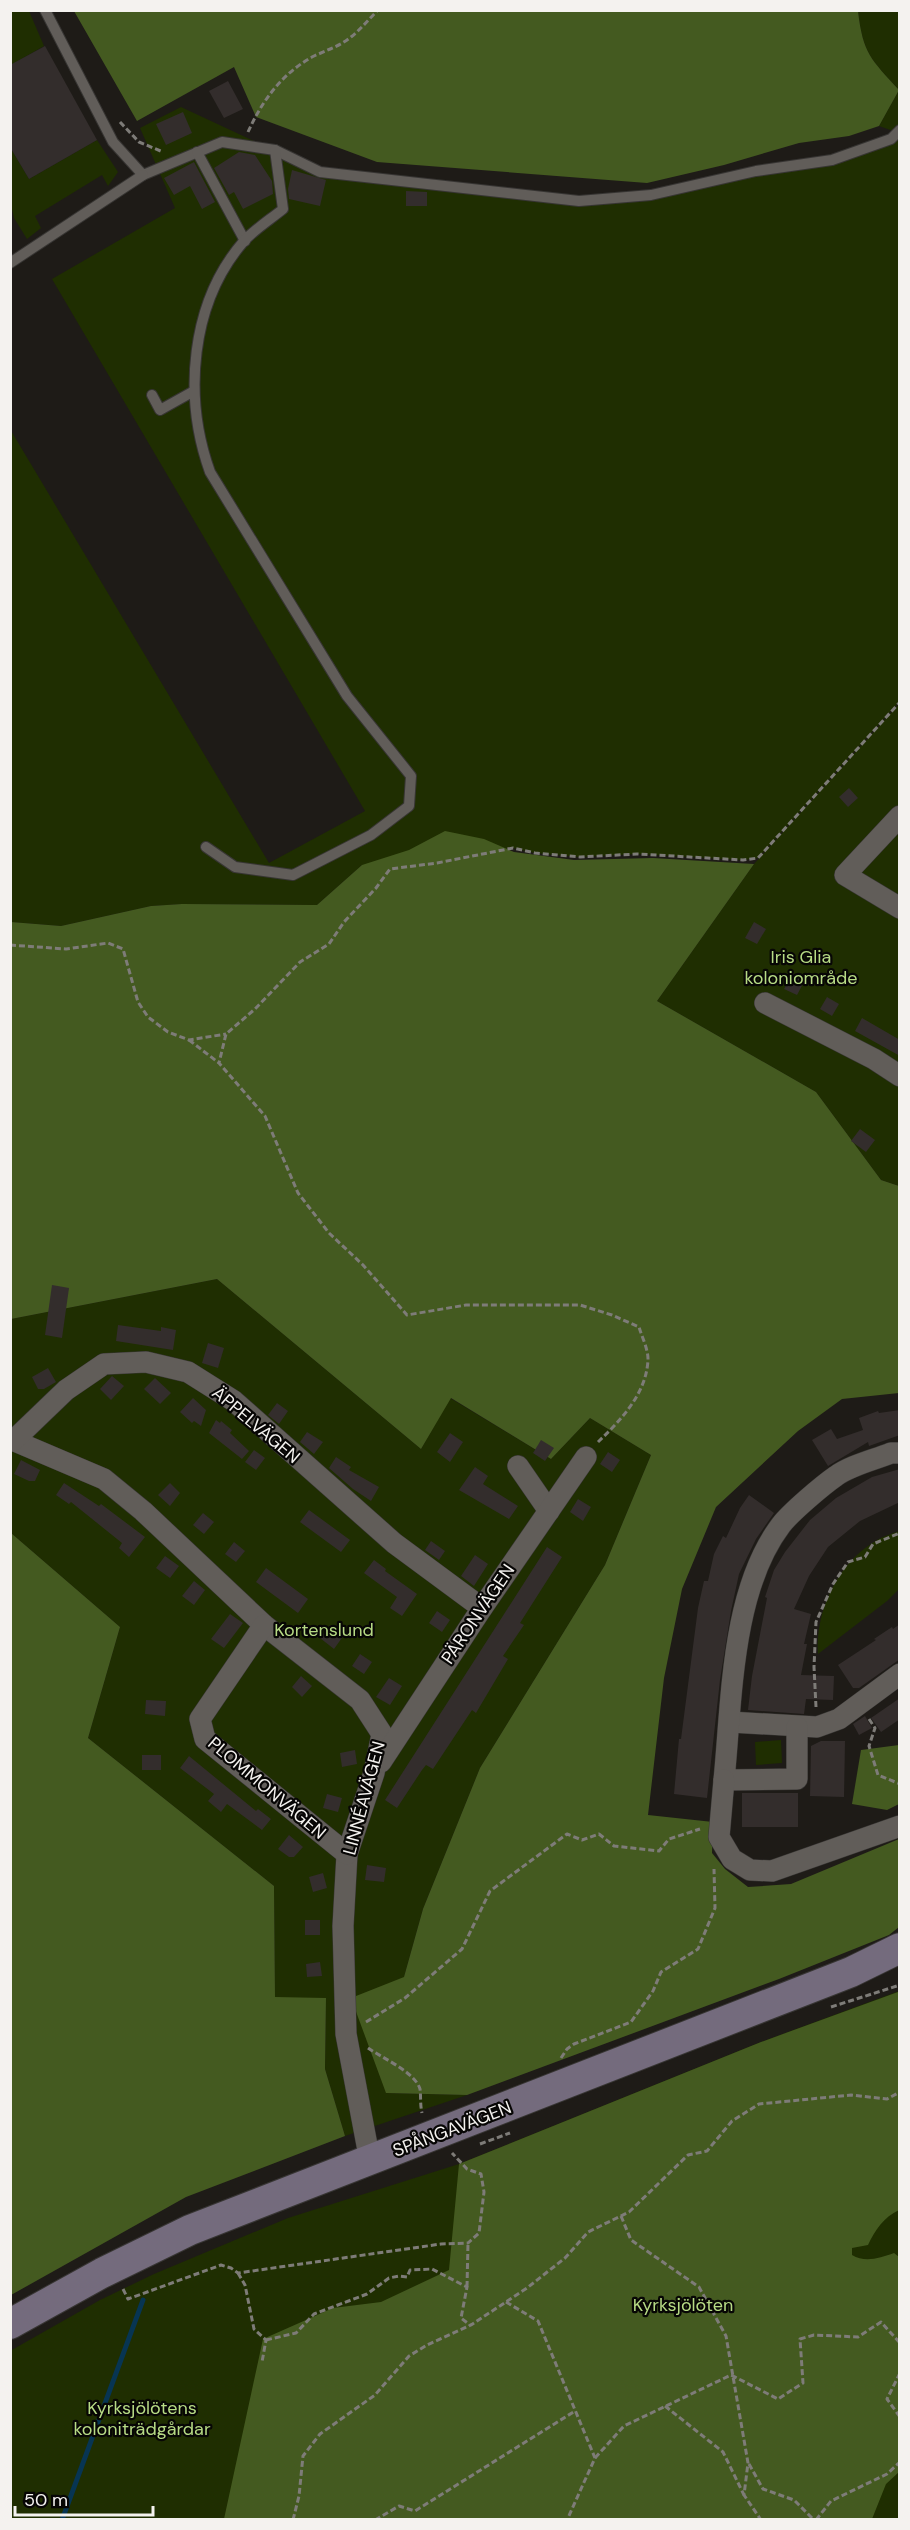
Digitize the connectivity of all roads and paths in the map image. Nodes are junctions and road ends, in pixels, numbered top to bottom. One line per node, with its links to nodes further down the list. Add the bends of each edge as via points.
1 (45, 10): 9 (lane, via 113,142)
2 (378, 10): 5 (path, via 351,37 314,56 281,81 267,96)
3 (117, 119): 8 (path, via 139,142)
4 (900, 130): 6 (lane, via 891,139 832,160 756,171 651,195 579,201 320,172)
5 (242, 145): 6 (lane); 7 (lane, via 222,142)
6 (275, 150): 10 (lane, via 283,209)
7 (197, 152): 8 (lane); 10 (lane)
8 (185, 158): 9 (lane)
9 (143, 175): 11 (lane)
10 (245, 241): 12 (lane, via 216,282 199,345)
11 (10, 263)
12 (194, 391): 13 (lane, via 160,410); 16 (lane, via 210,472 347,696 411,776 409,806 371,835 293,874 235,867)
13 (152, 395)
14 (900, 702): 20 (path, via 758,858 637,854 580,857 513,848 390,869 329,944 300,962)
15 (900, 816): 17 (street, via 845,875)
16 (206, 847)
17 (900, 908)
18 (10, 945): 21 (path, via 66,949 108,943 123,949 138,1002 148,1017 168,1032)
19 (765, 1003): 23 (street, via 874,1059)
20 (226, 1034): 21 (path); 22 (path)
21 (189, 1040): 22 (path)
22 (219, 1063): 26 (path, via 265,1116 298,1193 329,1233 407,1315 466,1305 580,1305 639,1327 648,1358 640,1393)
23 (900, 1077)
24 (12, 1440): 30 (street, ÄPPELVÄGEN, via 66,1390 104,1364 146,1362 188,1372 234,1401 394,1543); 31 (street, LINNÉAVÄGEN, via 104,1479)
25 (900, 1453): 34 (street, via 837,1475 782,1523 748,1589)
26 (586, 1457): 28 (street, PÄRONVÄGEN)
27 (518, 1466): 28 (street)
28 (549, 1510): 30 (street, PÄRONVÄGEN)
29 (900, 1533): 35 (path, via 873,1544 865,1557 848,1562 832,1584 816,1622)
30 (482, 1608): 36 (street, PÄRONVÄGEN)
31 (264, 1625): 36 (street, LINNÉAVÄGEN, via 360,1700 382,1734); 41 (street, PLOMMONVÄGEN, via 200,1719 205,1739)
32 (900, 1674): 33 (street)
33 (861, 1704): 35 (street, via 839,1719); 38 (path, via 875,1728 869,1746 878,1775)
34 (730, 1722): 35 (street); 37 (street)
35 (807, 1727): 37 (street, via 797,1779)
36 (374, 1773): 41 (street, LINNÉAVÄGEN)
37 (724, 1780): 39 (street)
38 (900, 1784)
39 (720, 1822): 40 (street, via 719,1837 732,1859 750,1870 772,1871); 44 (path, via 669,1839 659,1851 614,1846 599,1834 582,1840 567,1834 490,1891 462,1949 405,1998)
40 (900, 1826)
41 (347, 1854): 44 (street, LINNÉAVÄGEN, via 343,1926)
42 (714, 1864): 45 (path, via 715,1908 698,1949 661,1972 631,2022 574,2044)
43 (900, 1948): 49 (street, SPÅNGAVÄGEN, via 851,1972)
44 (346, 2034): 47 (path, via 408,2072 420,2088); 49 (street, LINNÉAVÄGEN)
45 (557, 2066)
46 (900, 2092): 50 (path, via 886,2098 850,2095 759,2104 732,2121 707,2151 688,2155 653,2191)
47 (423, 2121)
48 (450, 2150): 51 (path, via 467,2169 481,2174 484,2192 479,2233)
49 (370, 2161): 56 (street, SPÅNGAVÄGEN, via 190,2230)
50 (621, 2216): 55 (path, via 588,2232 565,2258); 62 (path, via 631,2240 699,2287 726,2336)
51 (468, 2243): 52 (path); 53 (path)
52 (238, 2273): 54 (path, via 221,2265); 58 (path, via 245,2284 254,2329)
53 (467, 2287): 57 (path, via 461,2318); 58 (path, via 432,2269 410,2270 407,2277 389,2278 367,2294 314,2314 296,2332)
54 (128, 2299)
55 (506, 2302): 57 (path); 64 (path, via 538,2321)
56 (10, 2324)
57 (471, 2325): 70 (path, via 409,2356 375,2395 320,2434 303,2456)
58 (266, 2340): 60 (path)
59 (900, 2343): 62 (path, via 880,2322 858,2337 814,2335 800,2339 803,2383 778,2399)
60 (262, 2362)
61 (900, 2373): 65 (path, via 887,2399)
62 (731, 2375): 63 (path); 68 (path)
63 (665, 2406): 66 (path, via 624,2426); 69 (path, via 723,2452)
64 (575, 2410): 66 (path); 71 (path, via 415,2511 399,2506)
65 (900, 2417)
66 (595, 2458): 72 (path)
67 (900, 2462): 74 (path, via 887,2474 831,2501)
68 (748, 2463): 69 (path); 74 (path, via 763,2488 794,2499)
69 (744, 2495): 73 (path)
70 (293, 2520)
71 (375, 2520)
72 (567, 2520)
73 (761, 2520)
74 (815, 2520)

